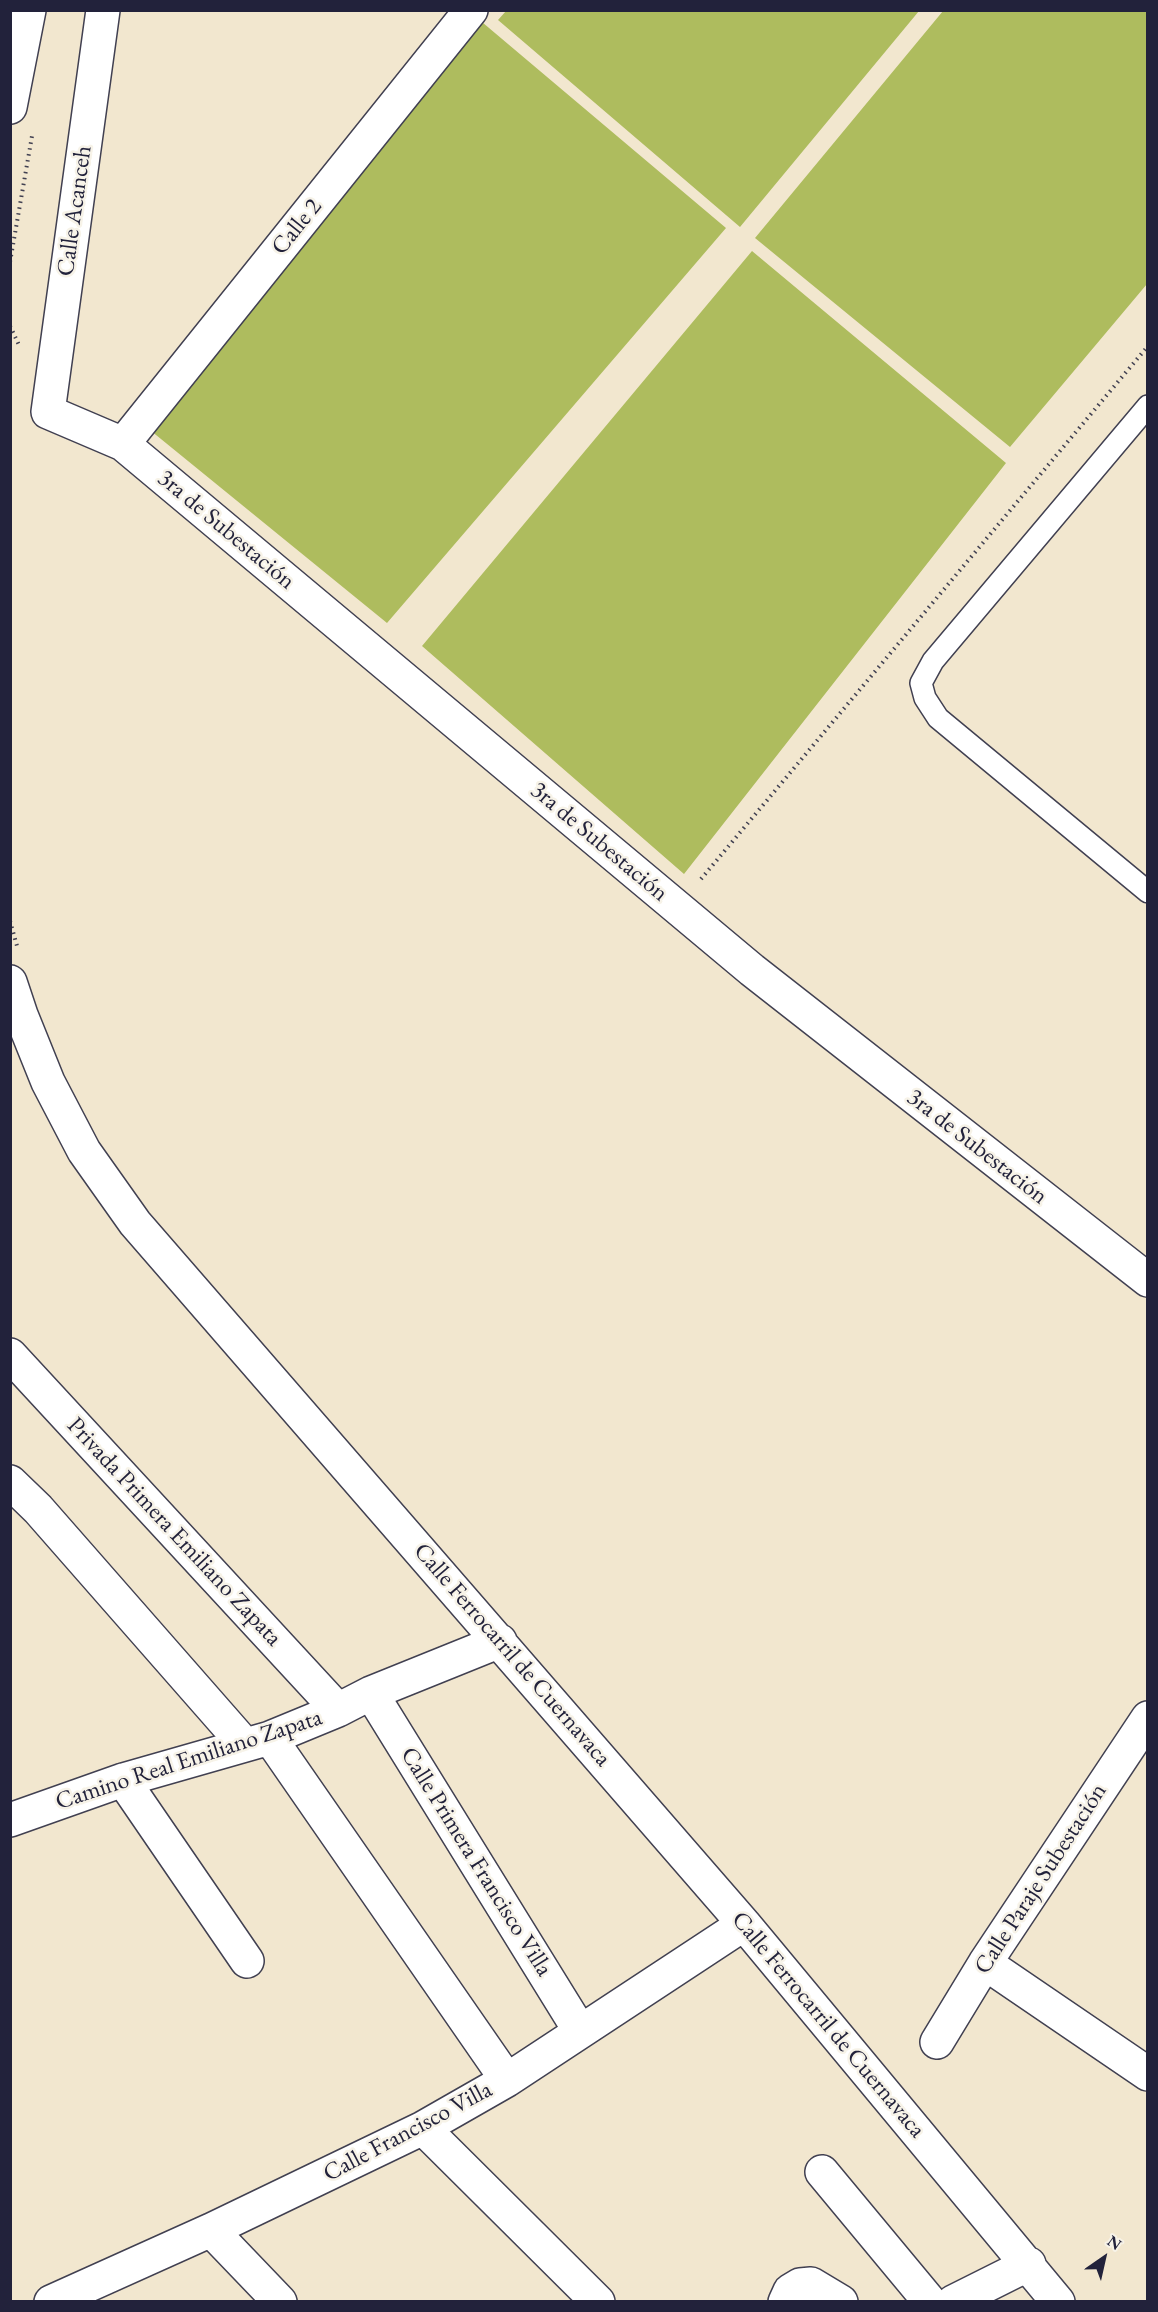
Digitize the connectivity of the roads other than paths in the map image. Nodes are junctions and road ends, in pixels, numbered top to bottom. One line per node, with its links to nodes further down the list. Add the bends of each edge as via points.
1 (50, 10): 4 (street)
2 (103, 10): 7 (street, Calle Acanceh)
3 (471, 10): 8 (street, Calle 2)
4 (21, 29): 5 (street)
5 (22, 116)
6 (1148, 406): 9 (lane, via 933,661 921,683 938,718)
7 (48, 412): 8 (street, 3ra de Subestación)
8 (123, 444): 11 (street, 3ra de Subestación, via 752,970)
9 (1148, 892)
10 (10, 982): 14 (street, Calle Ferrocarril de Cuernavaca, via 48,1082 84,1151 135,1223)
11 (1148, 1280)
12 (10, 1355): 16 (street, Privada Primera Emiliano Zapata)
13 (10, 1482): 18 (street)
14 (500, 1641): 15 (street, Camino Real Emiliano Zapata); 21 (street, Calle Ferrocarril de Cuernavaca)
15 (371, 1693): 16 (street, Camino Real Emiliano Zapata); 24 (street, Calle Primera Francisco Villa)
16 (338, 1710): 18 (street, Camino Real Emiliano Zapata)
17 (1148, 1718): 23 (street, Calle Paraje Subestación)
18 (257, 1741): 19 (street, Camino Real Emiliano Zapata); 27 (street)
19 (123, 1780): 20 (street, Camino Real Emiliano Zapata); 22 (street)
20 (10, 1820)
21 (744, 1924): 24 (street, Calle Francisco Villa); 31 (street, Calle Ferrocarril de Cuernavaca)
22 (247, 1961)
23 (985, 1963): 25 (street, Calle Paraje Subestación); 26 (street)
24 (580, 2031): 27 (street, Calle Francisco Villa)
25 (937, 2042)
26 (1148, 2073)
27 (507, 2080): 28 (street, Calle Francisco Villa)
28 (423, 2128): 30 (street, Calle Francisco Villa); 35 (street)
29 (822, 2172): 37 (street)
30 (211, 2230): 33 (street, Calle Francisco Villa); 34 (street)
31 (1029, 2264): 38 (street); 39 (street, Calle Ferrocarril de Cuernavaca)
32 (788, 2296): 36 (street, via 800,2285 811,2284)
33 (51, 2301)
34 (280, 2301)
35 (598, 2301)
36 (841, 2301)
37 (930, 2301)
38 (953, 2301)
39 (1058, 2301)

